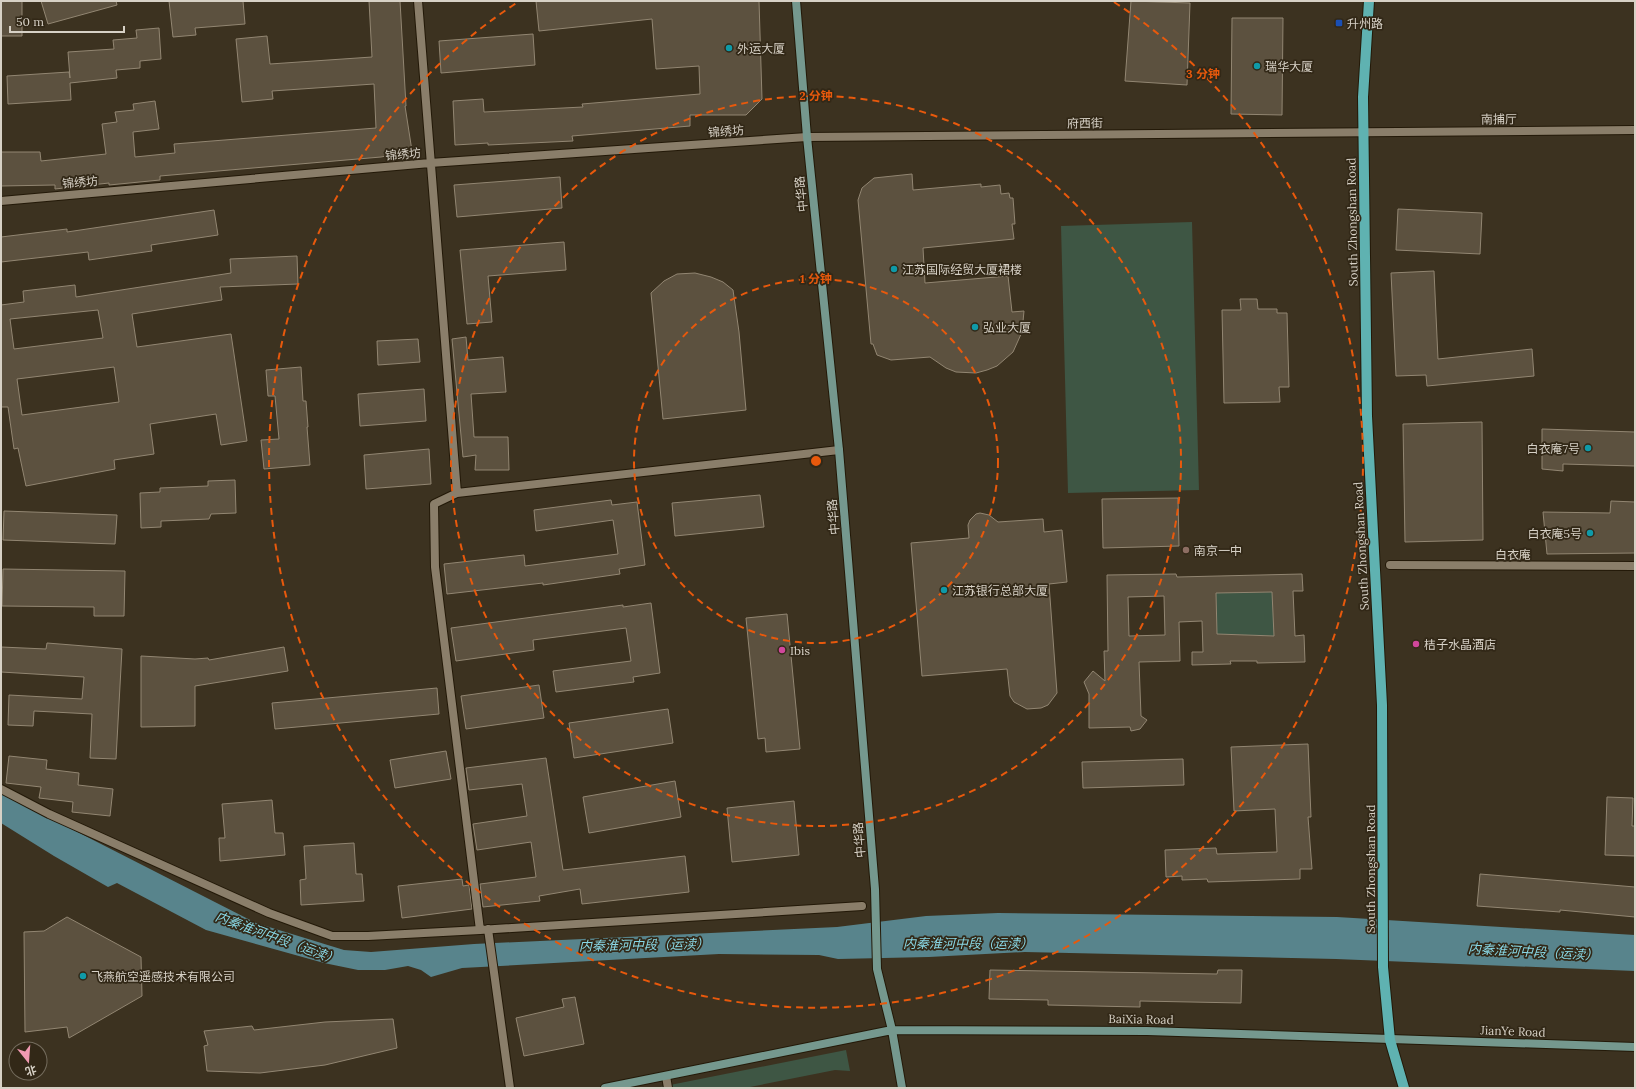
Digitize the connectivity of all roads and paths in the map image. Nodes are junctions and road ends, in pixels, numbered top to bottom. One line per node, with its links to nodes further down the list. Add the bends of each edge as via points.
1 (418, 1): 7 (street)
2 (796, 1): 6 (main road, 中华路)
3 (1369, 1): 5 (main road, South Zhongshan Road, via 1363,97)
4 (1635, 130): 5 (street, 南捕厅)
5 (1364, 132): 6 (street, 府西街); 17 (main road, South Zhongshan Road, via 1367,416 1382,705 1383,967)
6 (807, 137): 7 (street, 锦绣坊); 9 (main road, 中华路)
7 (430, 164): 8 (street, 锦绣坊); 10 (street)
8 (1, 201)
9 (840, 450): 10 (street); 16 (main road, 中华路, via 875,889 877,969)
10 (457, 493): 15 (street, via 434,504 435,567)
11 (1390, 565): 12 (street, 白衣庵)
12 (1635, 566)
13 (1, 789): 15 (street, via 56,817 269,913 327,934 351,937)
14 (862, 906): 15 (street)
15 (484, 929): 20 (street, via 496,986)
16 (892, 1030): 17 (main road, BaiXia Road, via 1147,1031); 19 (main road, BaiXia Road); 23 (main road, 中华路)
17 (1390, 1040): 18 (main road, JianYe Road); 24 (main road, South Zhongshan Road)
18 (1635, 1047)
19 (666, 1076): 21 (main road, BaiXia Road); 22 (street)
20 (510, 1088)
21 (605, 1088)
22 (668, 1088)
23 (902, 1088)
24 (1404, 1088)

